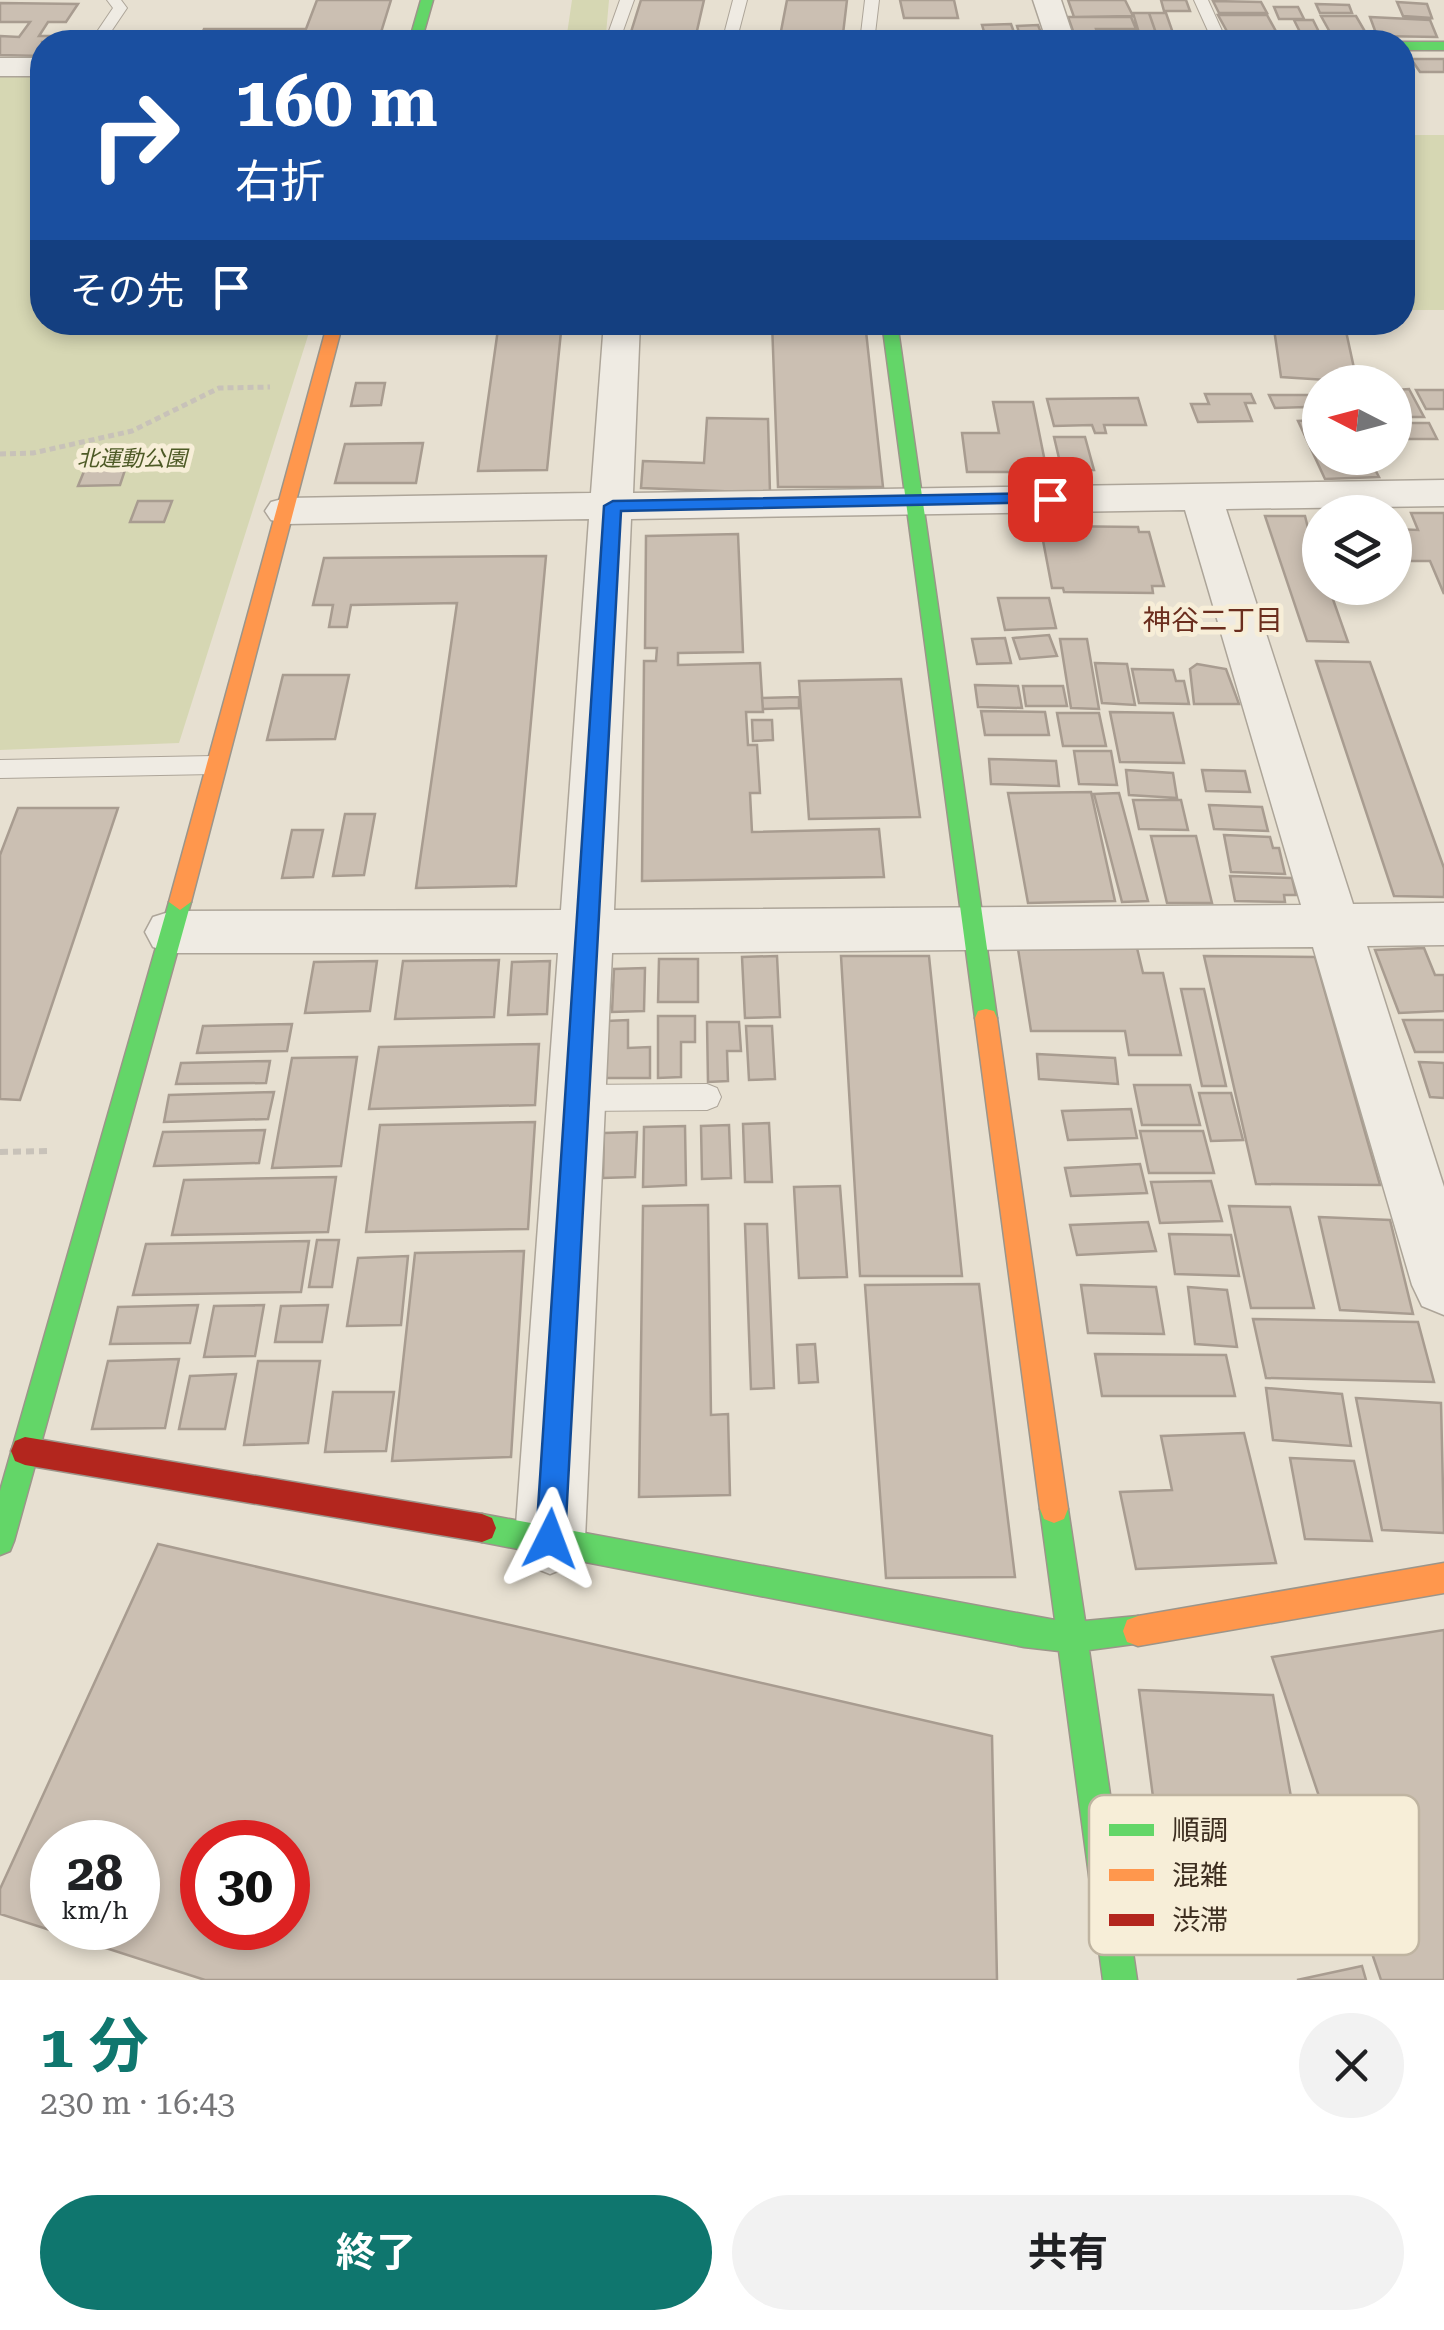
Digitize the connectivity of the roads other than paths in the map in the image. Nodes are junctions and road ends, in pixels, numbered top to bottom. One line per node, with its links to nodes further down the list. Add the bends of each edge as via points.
1 (114, 0): 8 (lane, via 120,8)
2 (427, 0): 9 (street)
3 (627, 0): 10 (lane)
4 (740, 0): 11 (lane)
5 (872, 0): 12 (lane)
6 (1048, 0): 13 (street)
7 (1202, 0): 14 (lane)
8 (105, 30)
9 (418, 30)
10 (616, 30)
11 (732, 30)
12 (868, 30)
13 (1057, 30)
14 (1215, 30)
15 (1415, 46): 16 (street)
16 (1444, 46)
17 (0, 67): 18 (street)
18 (30, 67)
19 (333, 335): 26 (street)
20 (621, 335): 25 (street)
21 (892, 335): 24 (street)
22 (1444, 493): 23 (street)
23 (1201, 495): 24 (street); 30 (street)
24 (916, 503): 25 (street); 32 (street)
25 (613, 506): 26 (street); 31 (street)
26 (286, 511): 27 (street)
27 (214, 765): 28 (lane); 33 (street)
28 (0, 769)
29 (1444, 924): 30 (street)
30 (1334, 925): 32 (street); 36 (street)
31 (586, 930): 32 (street); 33 (street); 35 (street)
32 (976, 931): 41 (street)
33 (172, 932): 37 (street)
34 (707, 1097): 35 (lane)
35 (576, 1098): 38 (street)
36 (1444, 1286)
37 (25, 1450): 38 (street); 39 (street)
38 (550, 1539): 41 (street)
39 (0, 1541)
40 (1444, 1578): 41 (street)
41 (1072, 1637): 42 (street)
42 (1094, 1795)
43 (1117, 1955): 44 (street)
44 (1120, 1980)

